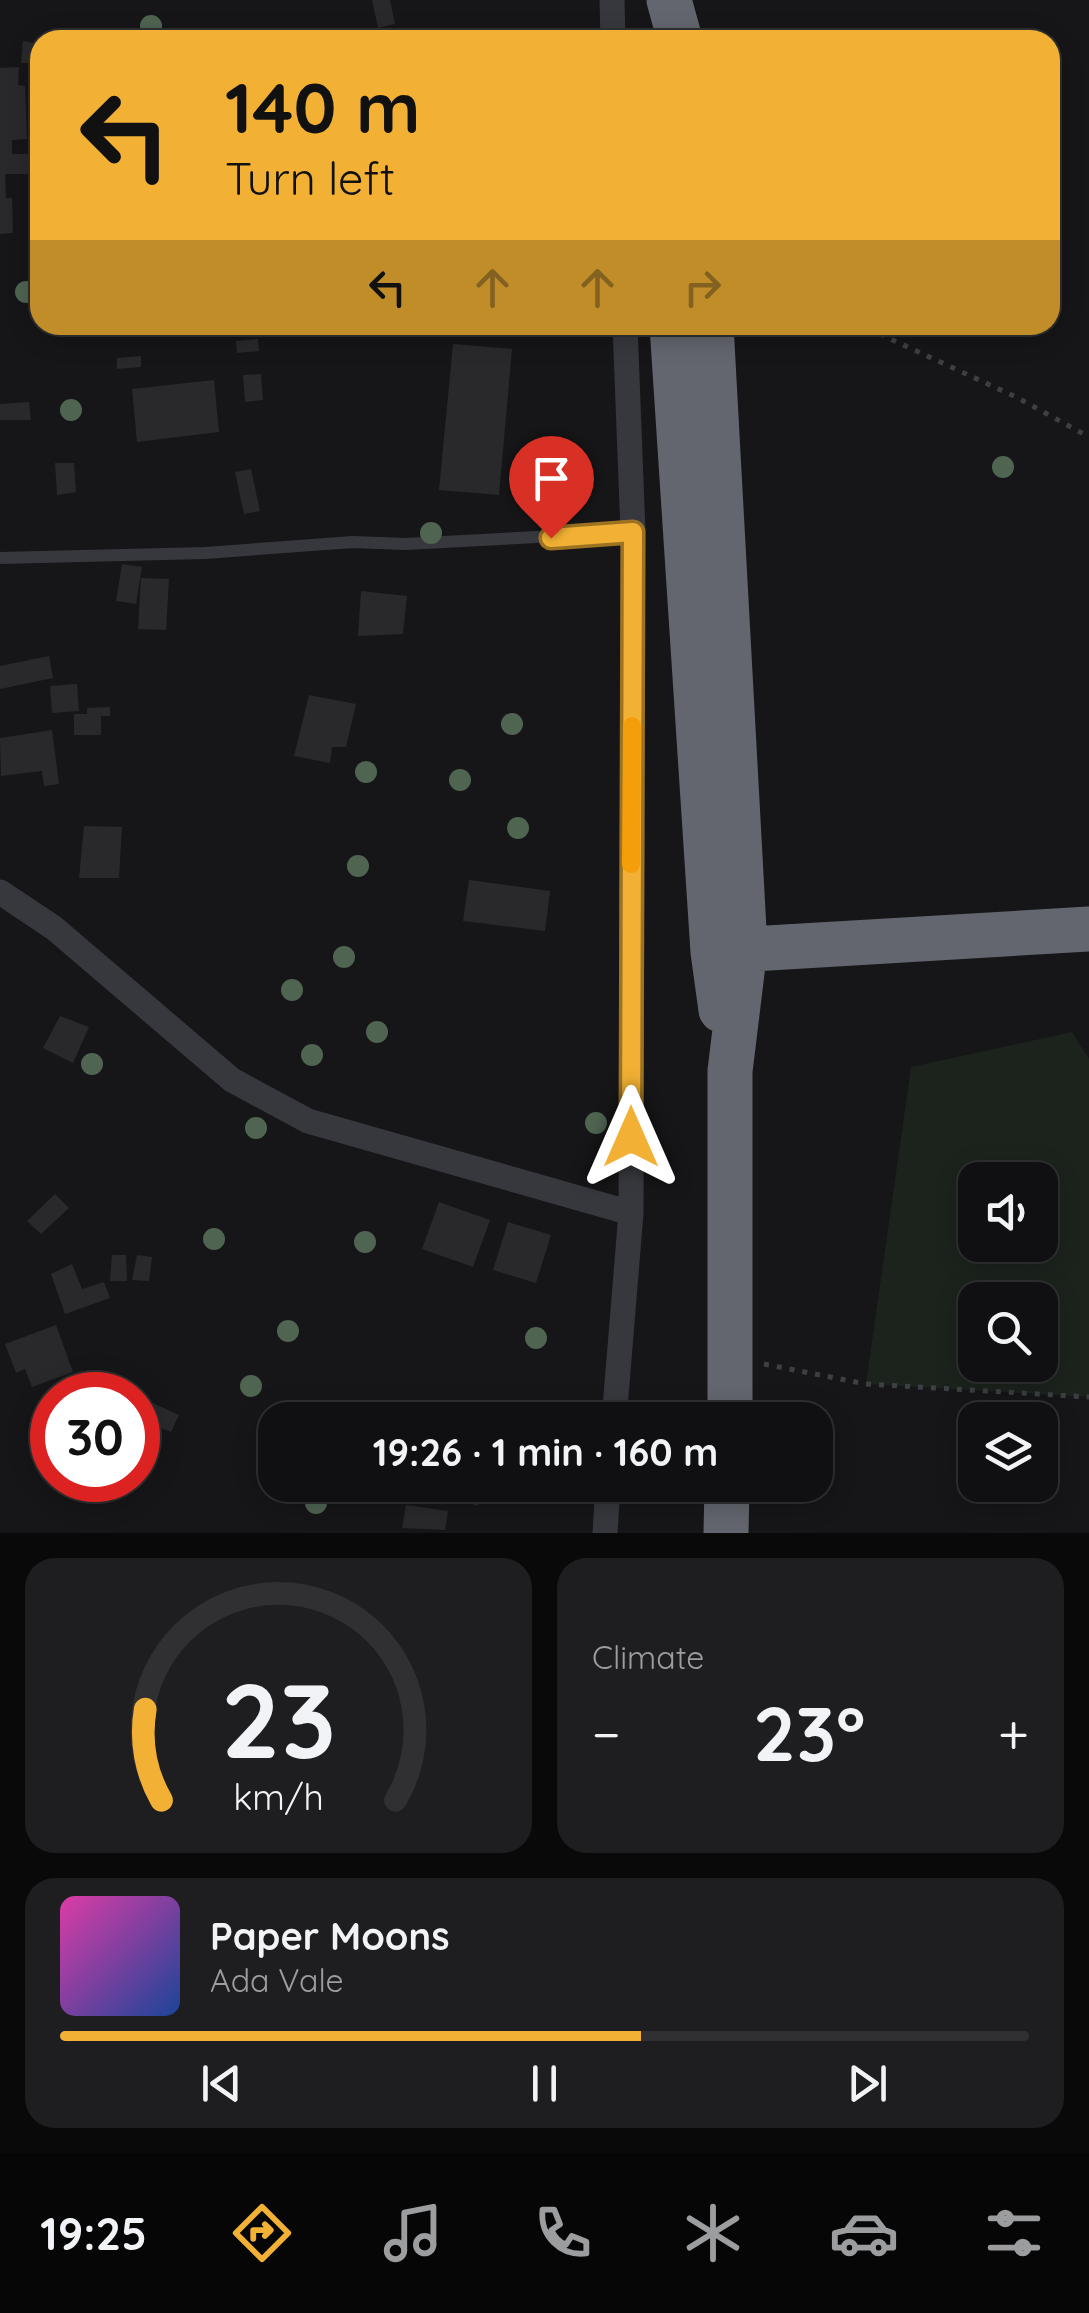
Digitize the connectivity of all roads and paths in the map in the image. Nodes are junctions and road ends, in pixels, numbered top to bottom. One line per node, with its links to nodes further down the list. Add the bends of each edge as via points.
1 (612, 0): 4 (street)
2 (662, 0): 5 (highway)
3 (670, 0): 6 (highway)
4 (613, 30)
5 (659, 30)
6 (678, 30)
7 (625, 335): 12 (street)
8 (673, 335): 16 (highway)
9 (711, 335): 16 (highway)
10 (883, 335): 11 (path)
11 (1089, 437)
12 (633, 532): 13 (lane); 17 (street)
13 (0, 558)
14 (0, 892): 17 (street, via 54,928 232,1080 279,1108)
15 (1089, 929): 16 (highway)
16 (729, 950): 18 (highway)
17 (632, 1213): 20 (street)
18 (732, 1358): 19 (path, via 866,1384); 21 (highway)
19 (1089, 1398)
20 (616, 1402)
21 (731, 1402)
22 (607, 1502): 24 (street)
23 (727, 1502): 25 (highway)
24 (605, 1533)
25 (726, 1533)

